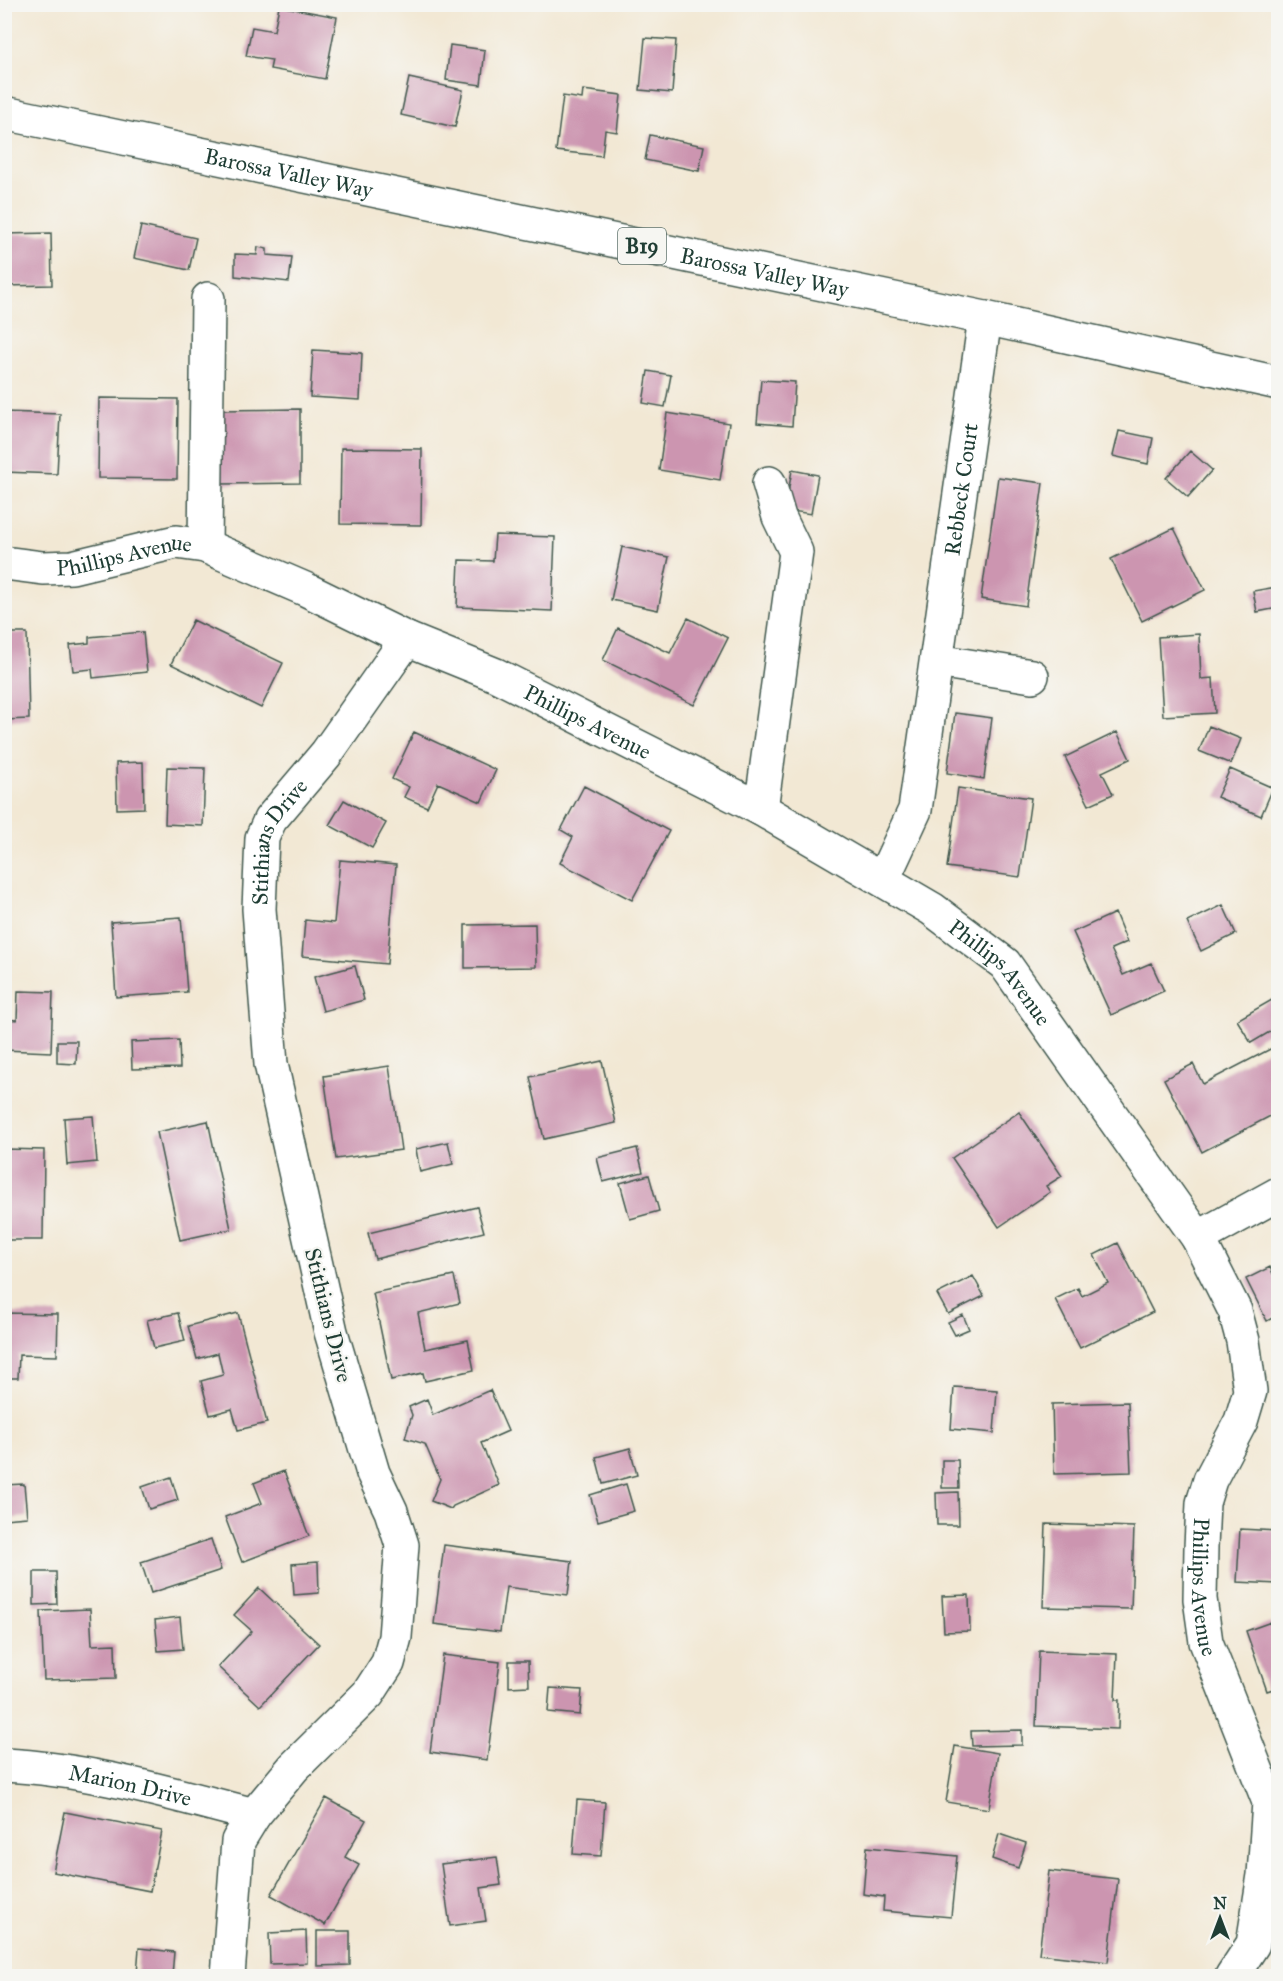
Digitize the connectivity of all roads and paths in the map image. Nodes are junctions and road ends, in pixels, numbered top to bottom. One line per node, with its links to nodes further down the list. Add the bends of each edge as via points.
1 (4, 113): 3 (street, Barossa Valley Way / B19)
2 (208, 298): 6 (street)
3 (985, 318): 4 (street, Barossa Valley Way / B19); 9 (street, Rebbeck Court)
4 (1278, 383)
5 (769, 483): 11 (street, via 779,517 796,552)
6 (205, 546): 7 (street, Phillips Avenue, via 177,542 72,567); 8 (street, Phillips Avenue)
7 (4, 563)
8 (407, 639): 11 (street, Phillips Avenue, via 496,675); 17 (street, Stithians Drive, via 326,754 270,820 262,838 259,909 271,1064 331,1332 372,1473 402,1545 395,1637 388,1663 368,1694 294,1767)
9 (937, 661): 10 (street); 12 (street, Rebbeck Court, via 915,810)
10 (1032, 676)
11 (761, 809): 12 (street, Phillips Avenue)
12 (883, 879): 14 (street, Phillips Avenue, via 932,909 1005,964)
13 (1278, 1194): 14 (street)
14 (1198, 1238): 16 (street, Phillips Avenue, via 1235,1311 1249,1366 1250,1391 1241,1421 1210,1480 1203,1503 1200,1599 1206,1642)
15 (4, 1765): 17 (street, Marion Drive, via 37,1766 147,1788)
16 (1274, 1802): 19 (street, Phillips Avenue, via 1253,1944)
17 (254, 1815): 18 (street, Stithians Drive, via 238,1841)
18 (228, 1977)
19 (1232, 1977)

